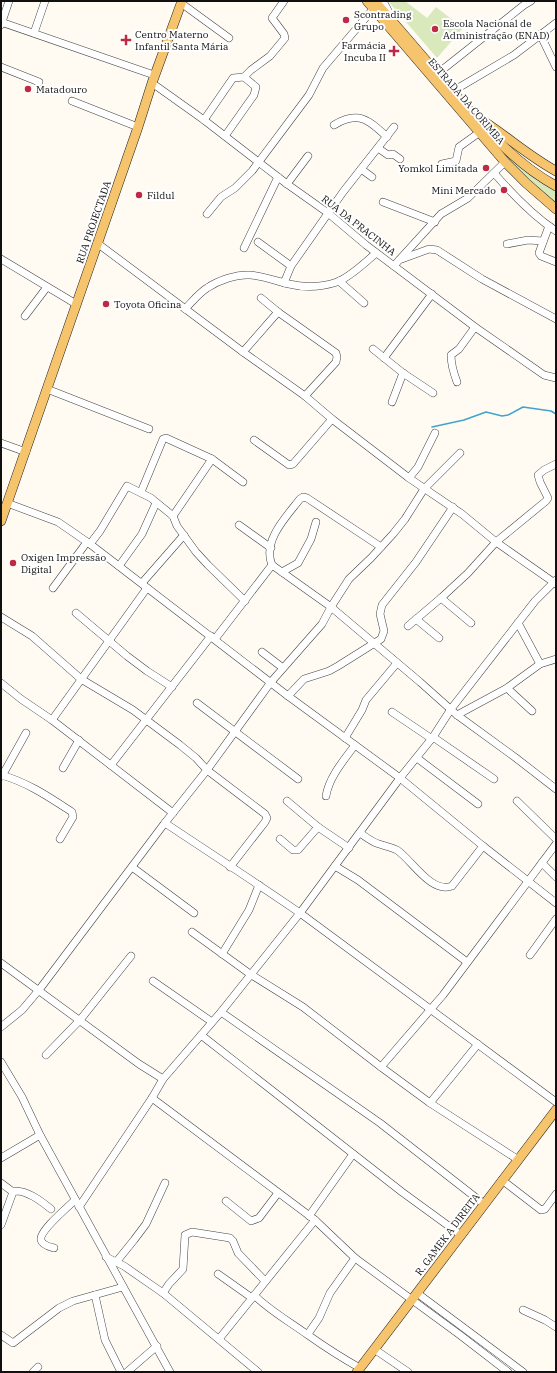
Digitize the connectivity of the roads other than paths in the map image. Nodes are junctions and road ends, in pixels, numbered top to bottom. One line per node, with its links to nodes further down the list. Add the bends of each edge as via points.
1 (9, 1): 10 (street)
2 (45, 1): 13 (street)
3 (284, 1): 19 (street, via 272,18 285,38 270,56)
4 (367, 1): 9 (main road, ESTRADA DA CORIMBA)
5 (383, 1): 12 (street)
6 (531, 1): 8 (street)
7 (182, 2): 15 (street); 20 (main road, RUA PROJECTADA)
8 (522, 3): 18 (street)
9 (374, 5): 12 (main road, ESTRADA DA CORIMBA); 29 (main road, ESTRADA DA CORIMBA); 35 (street, via 323,68 309,95)
10 (1, 23): 13 (street, RUA DA PRACINHA)
11 (556, 23): 14 (street)
12 (396, 25): 18 (main road, ESTRADA DA CORIMBA)
13 (34, 33): 20 (street, RUA DA PRACINHA)
14 (540, 34): 17 (street); 22 (street, via 514,55)
15 (229, 38)
16 (1, 67): 21 (street)
17 (556, 67)
18 (437, 74): 22 (main road, ESTRADA DA CORIMBA)
19 (244, 77): 25 (street, via 231,80); 30 (street, via 254,85 254,95)
20 (153, 79): 25 (street, RUA DA PRACINHA); 27 (main road, RUA PROJECTADA)
21 (39, 82)
22 (452, 91): 24 (main road, ESTRADA DA CORIMBA)
23 (72, 101): 27 (street)
24 (471, 113): 39 (main road, ESTRADA DA CORIMBA); 44 (main road, ESTRADA DA CORIMBA, via 514,157)
25 (204, 120): 30 (street, RUA DA PRACINHA)
26 (334, 124): 31 (street, via 343,119 365,119)
27 (138, 127): 54 (main road, RUA PROJECTADA)
28 (394, 127): 31 (street)
29 (480, 132): 36 (main road, ESTRADA DA CORIMBA); 37 (street, via 459,147 456,161)
30 (225, 136): 35 (street, RUA DA PRACINHA)
31 (387, 137): 32 (street)
32 (378, 148): 34 (street, via 387,155 393,154); 38 (street)
33 (308, 156): 43 (street)
34 (400, 159)
35 (259, 162): 41 (street, RUA DA PRACINHA); 48 (street, via 245,180 221,197)
36 (505, 162): 40 (street); 46 (main road, ESTRADA DA CORIMBA)
37 (442, 164)
38 (361, 169): 42 (street); 47 (street)
39 (556, 171)
40 (494, 173): 49 (street, via 468,198 447,210); 50 (street, via 514,196)
41 (278, 177): 43 (street, RUA DA PRACINHA); 56 (street)
42 (372, 177)
43 (287, 184): 47 (street, RUA DA PRACINHA)
44 (556, 186)
45 (383, 202): 49 (street)
46 (556, 209)
47 (328, 213): 57 (street, RUA DA PRACINHA); 61 (street)
48 (207, 214)
49 (435, 222): 59 (street)
50 (549, 226): 51 (street); 52 (street)
51 (556, 231)
52 (543, 241): 55 (street, via 528,240); 60 (street, via 540,255)
53 (258, 242): 61 (street)
54 (97, 243): 69 (main road, RUA PROJECTADA); 70 (street)
55 (507, 244)
56 (244, 248)
57 (376, 253): 62 (street, RUA DA PRACINHA); 63 (street)
58 (1, 259): 65 (street)
59 (399, 260): 62 (street); 73 (street, via 429,249 437,250)
60 (556, 262)
61 (290, 266): 64 (street)
62 (394, 266): 66 (street, RUA DA PRACINHA)
63 (339, 281): 64 (street, via 308,287); 68 (street)
64 (284, 283): 70 (street, via 261,276 238,276 208,287)
65 (47, 287): 69 (street); 72 (street)
66 (432, 294): 74 (street, RUA DA PRACINHA); 77 (street)
67 (261, 298): 71 (street)
68 (364, 303)
69 (76, 304): 81 (main road, RUA PROJECTADA)
70 (185, 309): 76 (street)
71 (278, 312): 76 (street); 83 (street, via 336,353 336,362)
72 (25, 316)
73 (556, 319)
74 (475, 326): 79 (street, RUA DA PRACINHA, via 544,375); 80 (street, via 451,356)
75 (373, 349): 77 (street)
76 (243, 352): 83 (street)
77 (384, 358): 78 (street)
78 (403, 373): 82 (street); 84 (street)
79 (556, 378)
80 (458, 382)
81 (47, 389): 86 (street); 90 (main road, RUA PROJECTADA)
82 (433, 393)
83 (305, 396): 85 (street)
84 (392, 402)
85 (332, 419): 88 (street, via 293,464 289,465); 94 (street)
86 (149, 429)
87 (435, 432): 94 (street, via 418,467)
88 (254, 440)
89 (1, 443): 90 (street)
90 (26, 452): 98 (main road, RUA PROJECTADA)
91 (460, 453): 96 (street)
92 (212, 459): 95 (street); 97 (street, via 168,438 163,439); 101 (street)
93 (556, 464): 106 (street, via 538,475 547,500)
94 (409, 478): 96 (street)
95 (243, 482)
96 (424, 489): 100 (street); 108 (street, via 405,519)
97 (141, 492): 99 (street); 107 (street, via 127,486 100,531)
98 (7, 503): 102 (main road, RUA PROJECTADA); 107 (street, via 58,522)
99 (156, 503): 101 (street); 111 (street, via 142,534)
100 (453, 507): 106 (street); 128 (street, via 416,562 382,605 380,614 384,635)
101 (173, 516): 105 (street)
102 (1, 520)
103 (316, 522): 112 (street, via 298,563)
104 (239, 525): 109 (street)
105 (184, 535): 114 (street); 117 (street, via 208,565)
106 (496, 542): 113 (street); 116 (street)
107 (89, 543): 111 (street); 115 (street)
108 (381, 547): 109 (street, via 303,497 278,528); 118 (street, via 349,579)
109 (271, 548): 110 (street)
110 (272, 565): 112 (street); 117 (street)
111 (120, 566): 114 (street)
112 (282, 572): 118 (street)
113 (555, 582): 123 (street, via 535,601)
114 (144, 586): 125 (street); 127 (street)
115 (53, 588)
116 (440, 598): 121 (street); 122 (street)
117 (245, 601): 125 (street)
118 (331, 607): 128 (street); 133 (street, via 322,624)
119 (76, 613): 127 (street)
120 (1, 617): 134 (street, via 32,636)
121 (416, 619): 124 (street); 126 (street)
122 (471, 623)
123 (518, 623): 132 (street); 141 (street)
124 (408, 626)
125 (213, 637): 135 (street); 137 (street)
126 (439, 638)
127 (108, 641): 134 (street); 137 (street)
128 (374, 643): 131 (street); 139 (street, via 338,666 304,679)
129 (262, 652): 133 (street)
130 (556, 659): 132 (street)
131 (397, 663): 141 (street); 149 (street, via 366,700)
132 (540, 664): 138 (street)
133 (283, 668): 135 (street)
134 (81, 679): 145 (street); 146 (street)
135 (271, 682): 139 (street); 147 (street)
136 (1, 683): 146 (street)
137 (172, 687): 145 (street)
138 (507, 688): 142 (street); 144 (street)
139 (288, 696): 149 (street)
140 (197, 703): 147 (street)
141 (451, 709): 144 (street); 150 (street)
142 (532, 710)
143 (392, 712): 150 (street)
144 (457, 715): 161 (street)
145 (145, 719): 154 (street); 156 (street, via 196,758)
146 (52, 720): 151 (street)
147 (235, 732): 156 (street); 160 (street)
148 (26, 733): 157 (street)
149 (345, 738): 152 (street)
150 (432, 738): 153 (street); 159 (street)
151 (79, 740): 154 (street); 155 (street)
152 (355, 745): 158 (street); 162 (street, via 343,760 327,789)
153 (417, 758): 158 (street); 165 (street)
154 (111, 765): 166 (street)
155 (63, 768)
156 (207, 770): 166 (street); 179 (street, via 267,818)
157 (1, 776): 170 (street, via 30,785 72,812 73,817)
158 (400, 778): 169 (street); 173 (street)
159 (494, 778)
160 (298, 779)
161 (556, 789)
162 (326, 796)
163 (287, 801): 168 (street)
164 (517, 801): 172 (street)
165 (478, 804)
166 (173, 813): 167 (street)
167 (166, 823): 178 (street); 179 (street)
168 (318, 827): 171 (street, via 298,850 293,850); 175 (street)
169 (360, 833): 173 (street, via 372,842 396,849 429,880 445,888 452,886); 175 (street)
170 (60, 839)
171 (280, 839)
172 (556, 839)
173 (483, 846): 181 (street)
174 (555, 846): 176 (street)
175 (349, 848): 177 (street)
176 (542, 863): 180 (street); 181 (street)
177 (335, 866): 185 (street); 191 (street, via 358,880)
178 (132, 867): 184 (street); 195 (street)
179 (230, 867): 182 (street)
180 (556, 877)
181 (528, 881): 183 (street); 191 (street)
182 (259, 885): 185 (street); 188 (street, via 248,910)
183 (556, 903)
184 (194, 913)
185 (300, 913): 193 (street); 196 (street)
186 (556, 919): 189 (street)
187 (192, 932): 188 (street)
188 (222, 954): 193 (street)
189 (530, 955)
190 (131, 956): 198 (street)
191 (467, 962): 196 (street)
192 (1, 963): 195 (street)
193 (250, 974): 197 (street); 205 (street, via 303,1007)
194 (153, 981): 199 (street)
195 (40, 990): 198 (street); 200 (street, via 22,1010)
196 (430, 1010): 202 (street); 205 (street)
197 (221, 1012): 199 (street); 223 (street, via 380,1123)
198 (80, 1020): 203 (street); 206 (street)
199 (212, 1022): 201 (street)
200 (1, 1027)
201 (201, 1035): 206 (street); 212 (street)
202 (478, 1044): 208 (street); 209 (street)
203 (46, 1055)
204 (1, 1062): 211 (street, via 22,1097)
205 (381, 1067): 209 (street)
206 (163, 1079): 207 (street)
207 (152, 1098): 219 (street); 222 (street)
208 (556, 1102)
209 (430, 1103): 214 (street)
210 (556, 1110): 214 (main road, R. GAMEK A DIREITA)
211 (40, 1135): 213 (street); 222 (street)
212 (353, 1154): 225 (street); 227 (street)
213 (1, 1158)
214 (517, 1159): 215 (main road, R. GAMEK A DIREITA)
215 (502, 1180): 220 (street, via 541,1210 545,1209); 223 (main road, R. GAMEK A DIREITA)
216 (1, 1183): 218 (street)
217 (165, 1184): 231 (street, via 146,1224)
218 (13, 1192): 224 (street, via 20,1191); 226 (street)
219 (278, 1193): 221 (street, via 259,1218 251,1221); 225 (street)
220 (556, 1194)
221 (226, 1201)
222 (77, 1203): 228 (street, via 48,1227 41,1237 42,1243); 229 (street)
223 (484, 1204): 227 (main road, R. GAMEK A DIREITA)
224 (51, 1209)
225 (312, 1218): 230 (street); 233 (street)
226 (1, 1225)
227 (461, 1235): 238 (main road, R. GAMEK A DIREITA)
228 (54, 1248)
229 (106, 1257): 231 (street); 234 (street)
230 (355, 1258): 238 (street); 241 (street, via 330,1293 319,1318)
231 (117, 1261): 235 (street)
232 (218, 1274): 237 (street)
233 (265, 1280): 235 (street, via 238,1253 230,1238 192,1232 185,1235 183,1269); 237 (street)
234 (123, 1287): 236 (street); 244 (street)
235 (163, 1293): 243 (street)
236 (95, 1295): 242 (street, via 59,1308 13,1343); 247 (street, via 105,1340)
237 (253, 1296): 241 (street); 243 (street)
238 (415, 1296): 245 (main road, R. GAMEK A DIREITA); 252 (street); 253 (street)
239 (523, 1310): 240 (street)
240 (556, 1327)
241 (308, 1334): 246 (street)
242 (1, 1335)
243 (219, 1339): 250 (street)
244 (157, 1346): 248 (street); 249 (street)
245 (374, 1349): 246 (main road, R. GAMEK A DIREITA); 251 (street)
246 (358, 1370)
247 (121, 1372)
248 (127, 1372)
249 (170, 1372)
250 (258, 1372)
251 (408, 1372)
252 (508, 1372)
253 (523, 1372)

